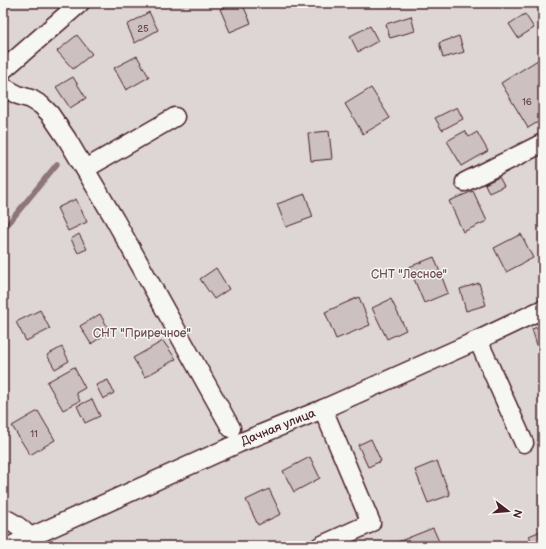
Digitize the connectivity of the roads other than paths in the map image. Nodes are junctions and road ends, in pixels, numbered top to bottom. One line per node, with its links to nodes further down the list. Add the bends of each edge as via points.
1 (80, 3): 2 (street)
2 (3, 70)
3 (3, 87): 6 (street, via 31,99 50,114)
4 (175, 117): 6 (street)
5 (543, 143): 7 (street)
6 (85, 169): 11 (street)
7 (465, 182)
8 (543, 309): 9 (street, Дачная улица)
9 (478, 340): 10 (street, Дачная улица); 12 (street)
10 (323, 409): 14 (street, Дачная улица, via 239,443); 16 (street, via 371,523)
11 (231, 428)
12 (524, 442)
13 (3, 518): 14 (street, via 14,524)
14 (33, 542): 15 (street, Дачная улица)
15 (13, 545)
16 (320, 546)

